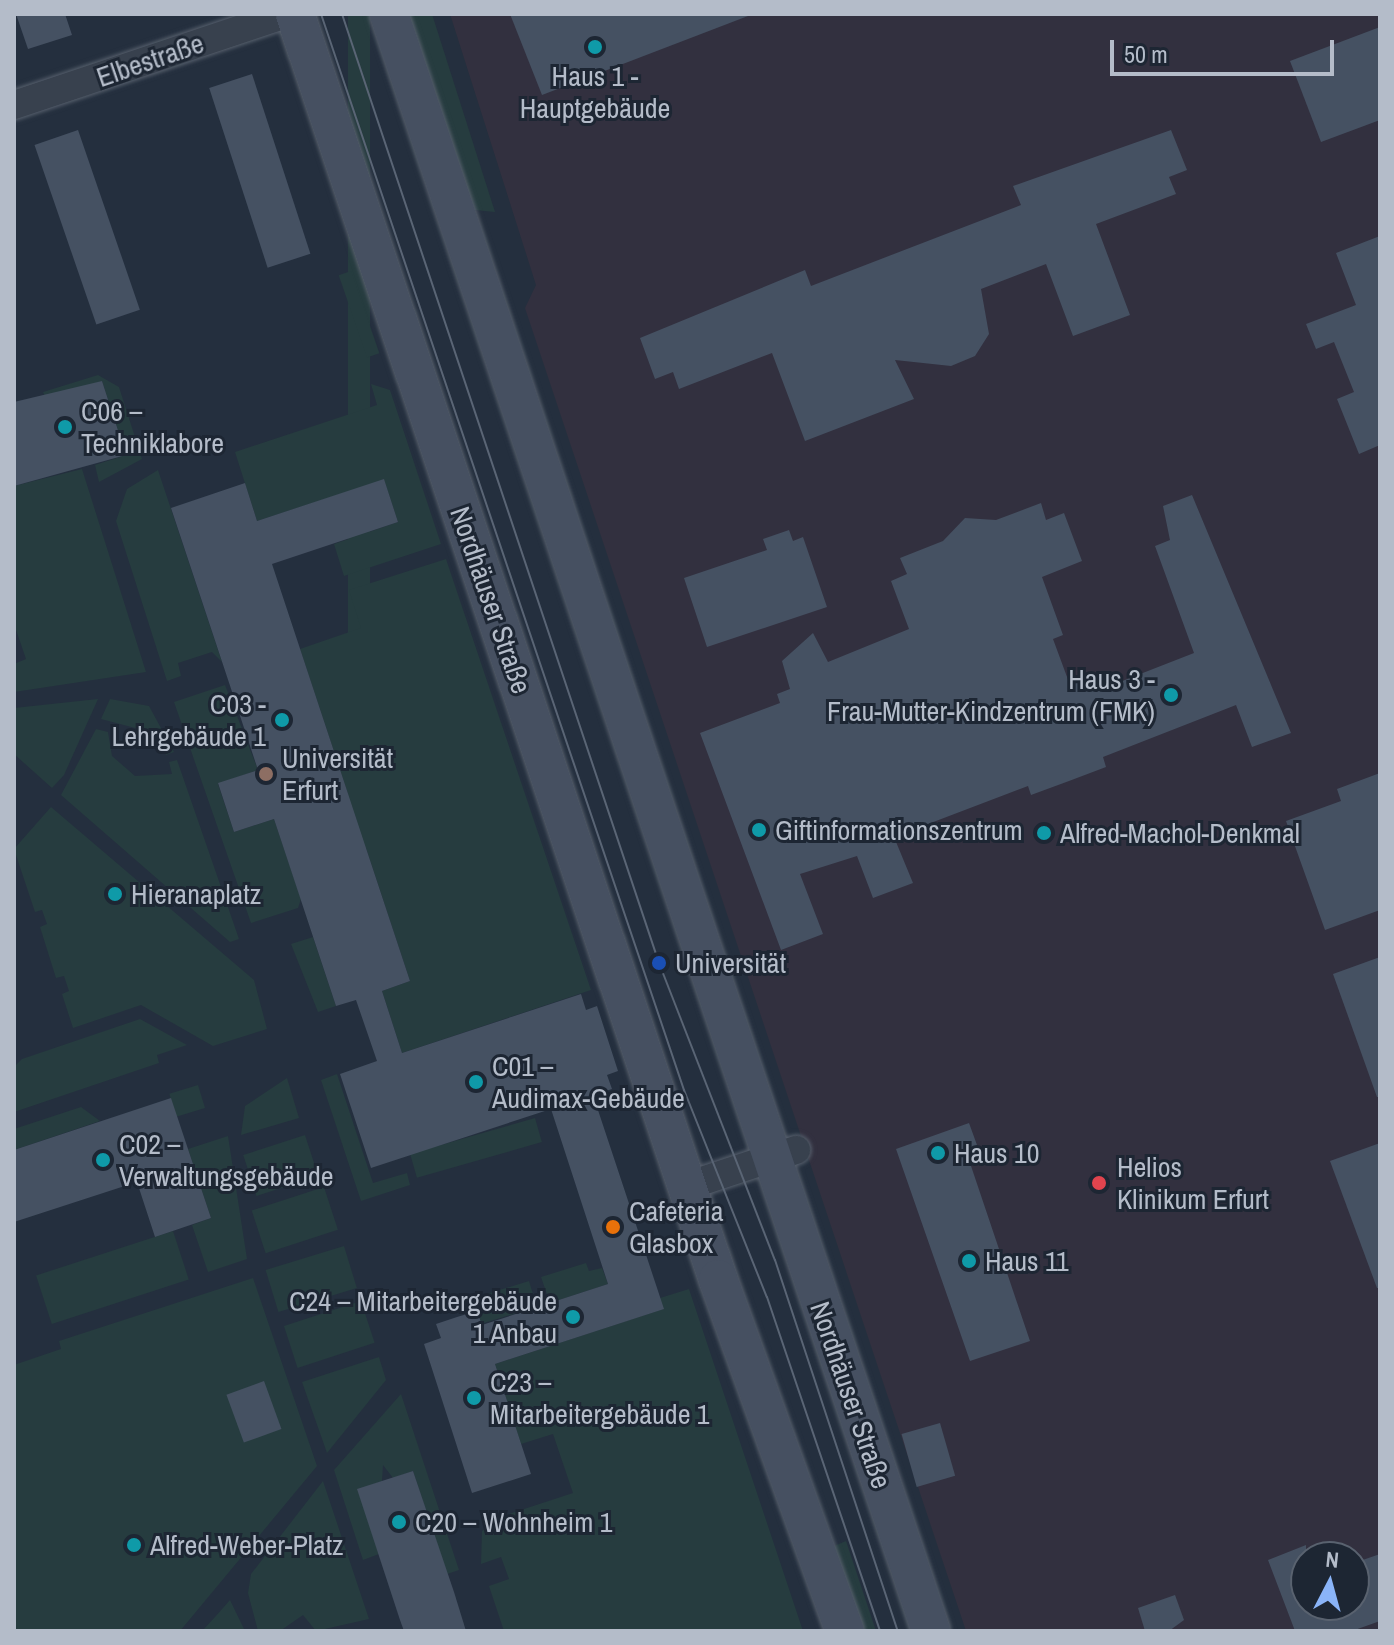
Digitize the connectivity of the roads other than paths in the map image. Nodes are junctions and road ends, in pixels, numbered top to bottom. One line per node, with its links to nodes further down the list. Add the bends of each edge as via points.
1 (286, 14): 4 (street, Elbestraße)
2 (295, 14): 6 (main road, Nordhäuser Straße)
3 (389, 14): 5 (main road, Nordhäuser Straße)
4 (14, 105)
5 (783, 1154): 6 (street); 8 (main road, Nordhäuser Straße)
6 (687, 1186): 7 (main road, Nordhäuser Straße)
7 (845, 1631)
8 (931, 1631)

